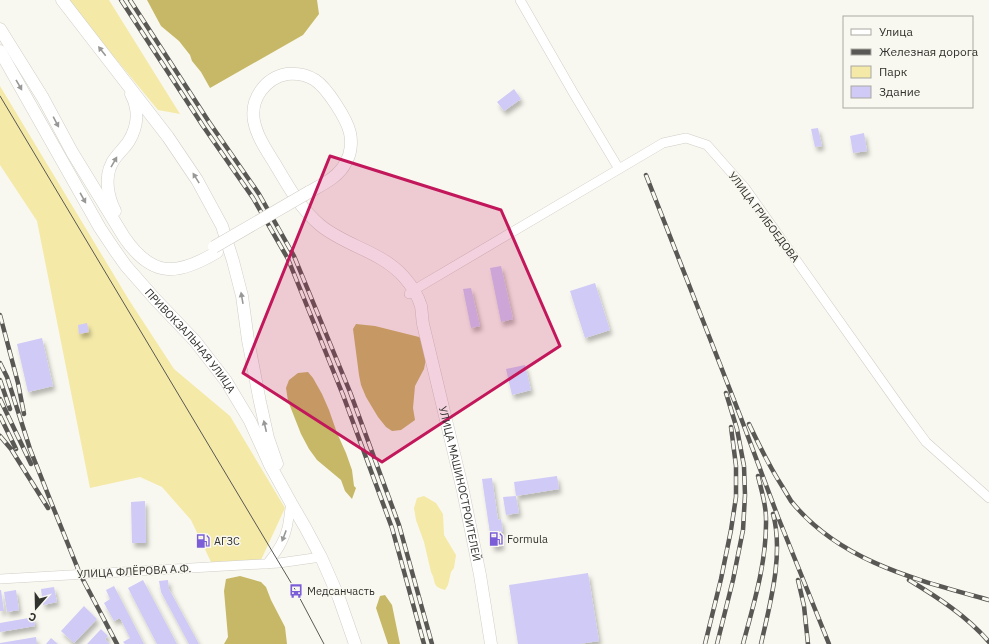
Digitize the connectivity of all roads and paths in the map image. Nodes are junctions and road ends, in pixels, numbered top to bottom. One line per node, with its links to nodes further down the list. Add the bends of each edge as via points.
1 (62, 0): 5 (main road, one-way to 1)
2 (520, 0): 6 (street)
3 (0, 29): 7 (main road, one-way to 7, via 131,248 153,265 171,269 190,266 204,260)
4 (0, 51): 10 (main road, ПРИВОКЗАЛЬНАЯ УЛИЦА, one-way to 10, via 114,250 145,288 195,341 226,381 250,421)
5 (119, 73): 7 (main road, one-way to 5, via 184,262 160,262 136,244 119,218 111,202 108,175 112,163 129,141 137,119 132,96); 11 (main road, one-way to 5, via 268,438 248,340 242,296 222,226 186,163)
6 (619, 169): 8 (street, УЛИЦА ГРИБОЕДОВА); 9 (street, УЛИЦА ГРИБОЕДОВА, via 663,143 686,138 706,145 745,188 926,442)
7 (215, 250): 8 (main road, УЛИЦА МАШИНОСТРОИТЕЛЕЙ, via 311,195 333,185 343,177 351,165 356,153 356,134 343,105 323,79 300,69 283,69 275,72 261,80 256,87 248,106 248,121 258,146 287,195 299,212 305,220 331,239 382,265)
8 (412, 293): 16 (main road, УЛИЦА МАШИНОСТРОИТЕЛЕЙ, via 424,324 453,446)
9 (989, 498)
10 (290, 503): 11 (main road, ПРИВОКЗАЛЬНАЯ УЛИЦА); 13 (street, one-way to 13, via 287,529 282,543)
11 (305, 527): 12 (main road, ПРИВОКЗАЛЬНАЯ УЛИЦА)
12 (321, 557): 13 (street, УЛИЦА ФЛЁРОВА А.Ф.); 15 (main road, ПРИВОКЗАЛЬНАЯ УЛИЦА)
13 (267, 564): 14 (street, УЛИЦА ФЛЁРОВА А.Ф.)
14 (0, 579)
15 (355, 644)
16 (492, 644)

